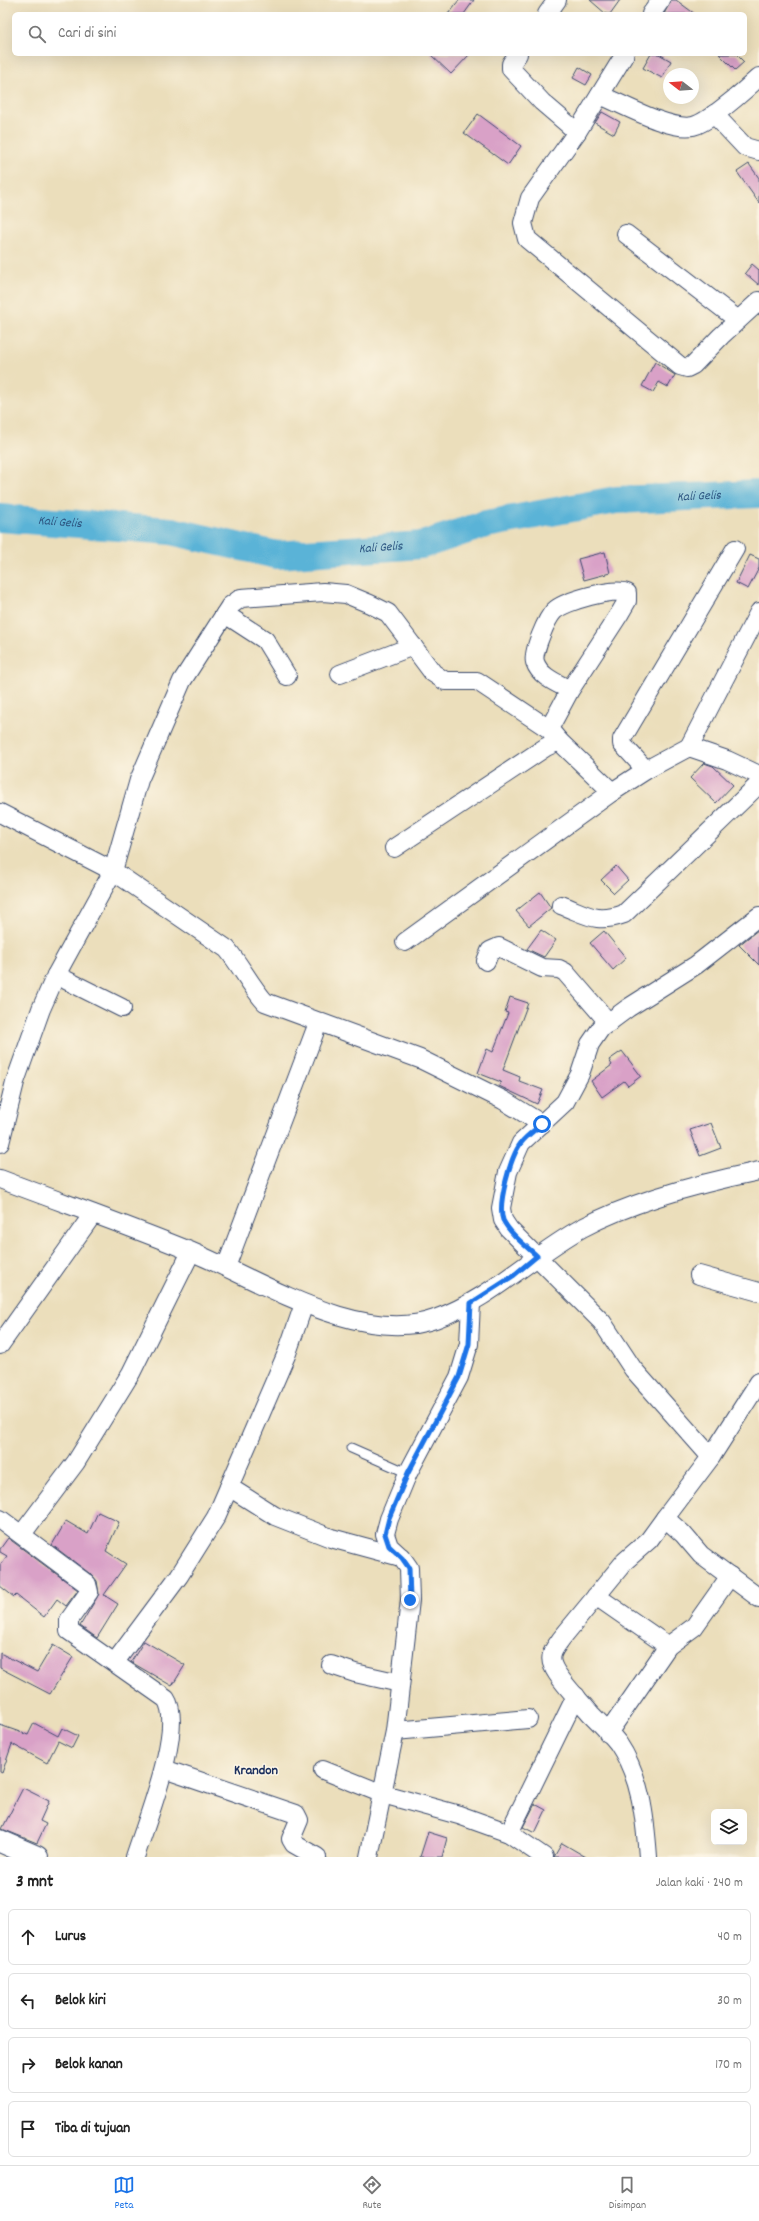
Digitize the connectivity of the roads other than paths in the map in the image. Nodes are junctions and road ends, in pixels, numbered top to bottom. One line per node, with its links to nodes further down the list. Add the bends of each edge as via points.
1 (557, 0): 3 (street)
2 (661, 0): 4 (street)
3 (548, 12)
4 (652, 12)
5 (517, 56): 10 (street, via 511,64 511,70 542,102)
6 (624, 56): 8 (street)
7 (759, 77): 9 (street)
8 (600, 95): 9 (street, via 674,127 693,126); 10 (street)
9 (714, 114): 11 (street, via 745,147)
10 (577, 132): 14 (street, via 530,198 523,224 528,239 680,366 687,368 693,365)
11 (759, 151)
12 (626, 234): 14 (street)
13 (759, 301): 14 (street)
14 (738, 320)
15 (735, 549): 24 (street, via 622,739 622,744)
16 (759, 612): 23 (street)
17 (225, 614): 18 (street, via 230,606 241,598 323,592 346,594 388,613); 20 (street, via 265,640); 30 (street, via 182,680 148,758 139,780)
18 (413, 646): 19 (street); 22 (street, via 433,673 445,681 477,681)
19 (340, 674)
20 (287, 676)
21 (570, 690): 21 (street, via 543,674 534,660 550,617 569,603 611,591 620,590 627,593 627,601 620,613); 22 (street)
22 (554, 735): 27 (street); 29 (street, via 546,747)
23 (689, 747): 24 (street); 25 (street)
24 (646, 770): 27 (street)
25 (759, 774)
26 (759, 784): 31 (street, via 624,914 598,920)
27 (612, 792): 33 (street)
28 (0, 813): 30 (street)
29 (394, 848)
30 (113, 871): 35 (street); 37 (street, via 226,950 238,962 265,1002)
31 (561, 905)
32 (759, 916): 38 (street, via 696,965)
33 (405, 942)
34 (486, 961): 38 (street, via 490,952 499,947 542,968 559,969 576,983)
35 (56, 975): 36 (street); 40 (street, via 15,1082)
36 (122, 1008)
37 (318, 1023): 39 (street, via 345,1030 420,1059 503,1100); 46 (street)
38 (609, 1023): 39 (street, via 590,1044 580,1074 565,1102)
39 (542, 1124): 45 (street, via 521,1143 508,1172 501,1208 503,1220)
40 (0, 1143)
41 (759, 1171): 45 (street, via 702,1182 639,1204 583,1228)
42 (0, 1179): 43 (street)
43 (93, 1214): 44 (street); 51 (street)
44 (191, 1252): 46 (street); 58 (street, via 131,1373 76,1462)
45 (537, 1256): 49 (street, via 513,1276); 54 (street, via 602,1322 633,1369)
46 (226, 1267): 50 (street, via 274,1292)
47 (699, 1275): 48 (street)
48 (759, 1292)
49 (471, 1303): 50 (street, via 434,1320 409,1326 353,1319); 55 (street, via 469,1344 459,1377)
50 (304, 1304): 56 (street, via 287,1353)
51 (0, 1345)
52 (759, 1382): 54 (street)
53 (351, 1448): 55 (lane)
54 (711, 1457): 57 (street)
55 (408, 1473): 59 (street, via 385,1534 389,1546)
56 (229, 1487): 59 (street, via 275,1516 296,1525 331,1538); 64 (street, via 216,1517 194,1552)
57 (665, 1518): 60 (street, via 701,1555); 61 (street, via 649,1540 625,1561)
58 (8, 1529): 64 (street, via 87,1584 89,1592 69,1620 69,1631)
59 (402, 1558): 66 (street, via 409,1568 410,1600)
60 (730, 1576): 62 (street); 63 (street, via 694,1627)
61 (596, 1596): 63 (street); 67 (street, via 552,1652 553,1668)
62 (759, 1598)
63 (668, 1646): 70 (street)
64 (115, 1662): 71 (street, via 166,1698 170,1704 171,1723)
65 (331, 1665): 66 (street)
66 (400, 1683): 69 (street)
67 (576, 1696): 70 (street); 74 (street)
68 (528, 1719): 69 (street)
69 (395, 1731): 73 (street)
70 (608, 1733): 81 (street, via 618,1744 642,1797)
71 (164, 1769): 77 (street); 78 (street, via 296,1814 299,1820 291,1839 294,1844)
72 (323, 1770): 73 (street)
73 (383, 1794): 74 (street, via 459,1815); 79 (street)
74 (509, 1833): 80 (street)
75 (0, 1841): 76 (street)
76 (38, 1857)
77 (135, 1857)
78 (316, 1857)
79 (369, 1857)
80 (544, 1857)
81 (648, 1857)

